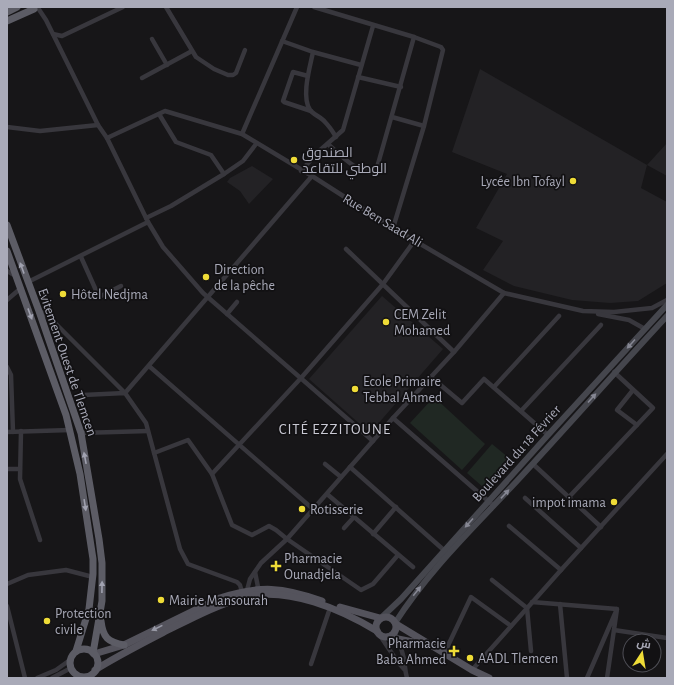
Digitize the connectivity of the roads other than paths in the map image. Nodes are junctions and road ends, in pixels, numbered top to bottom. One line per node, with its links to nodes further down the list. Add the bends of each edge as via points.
1 (17, 7): 7 (highway)
2 (123, 7): 10 (street, via 62,36)
3 (166, 7): 15 (street)
4 (297, 7): 13 (street)
5 (314, 7): 9 (street)
6 (36, 8): 8 (highway); 10 (street)
7 (7, 12)
8 (7, 21)
9 (373, 26): 11 (street); 18 (street)
10 (53, 34): 26 (street)
11 (414, 37): 22 (street); 27 (street, via 443,50)
12 (152, 39): 17 (street)
13 (282, 41): 16 (street); 29 (street)
14 (245, 50): 15 (street, via 233,75 214,69 196,57)
15 (192, 51): 17 (street)
16 (313, 52): 18 (street); 19 (street)
17 (167, 65): 21 (street)
18 (361, 66): 20 (street)
19 (308, 76): 23 (street, via 306,95); 23 (street, via 293,72 283,101)
20 (358, 76): 22 (street); 30 (street, via 343,130)
21 (142, 78)
22 (401, 88): 25 (street)
23 (311, 111): 30 (street, via 325,121)
24 (160, 114): 29 (street, Rue Ben Saad Ali, via 165,112); 31 (street); 35 (street, via 176,142 211,155)
25 (392, 117): 27 (street); 33 (street, via 378,168 374,173 368,173 355,166)
26 (98, 125): 28 (street, via 40,130); 31 (street)
27 (424, 126): 39 (street)
28 (7, 127)
29 (242, 134): 32 (street, Rue Ben Saad Ali)
30 (336, 137): 33 (street)
31 (107, 138): 37 (street)
32 (256, 144): 34 (street, Rue Ben Saad Ali); 35 (street, via 243,161)
33 (328, 144): 34 (street)
34 (301, 170): 36 (street, Rue Ben Saad Ali)
35 (224, 174): 37 (street)
36 (312, 176): 39 (street, Rue Ben Saad Ali); 51 (street)
37 (147, 220): 43 (street); 51 (street, via 163,247)
38 (7, 225): 46 (highway, Evitement Ouest de Tlemcen, one-way to 38)
39 (393, 228): 40 (street, Rue Ben Saad Ali)
40 (415, 240): 47 (street); 50 (street, Rue Ben Saad Ali)
41 (346, 249): 47 (street)
42 (7, 251): 45 (highway, Evitement Ouest de Tlemcen)
43 (81, 257): 46 (street); 48 (street, via 99,297)
44 (7, 271): 45 (street)
45 (17, 276): 49 (highway, Evitement Ouest de Tlemcen)
46 (28, 282): 56 (highway, Evitement Ouest de Tlemcen)
47 (383, 284): 63 (street); 68 (street)
48 (121, 286)
49 (21, 288): 52 (street); 77 (highway, Evitement Ouest de Tlemcen, one-way to 77)
50 (504, 293): 57 (street, Rue Ben Saad Ali); 63 (street)
51 (209, 297): 58 (street); 64 (street)
52 (7, 300)
53 (667, 300): 57 (street, Rue Ben Saad Ali, via 652,308 614,312)
54 (237, 302): 58 (street)
55 (667, 305): 62 (main road, Boulevard du 18 Février)
56 (39, 311): 71 (street, via 53,320); 82 (highway, Evitement Ouest de Tlemcen)
57 (582, 311): 62 (street, via 629,320)
58 (227, 314): 68 (street)
59 (559, 316): 69 (street)
60 (667, 316): 66 (main road, Boulevard du 18 Février)
61 (601, 325): 74 (street)
62 (645, 329): 83 (main road, Boulevard du 18 Février, one-way to 83)
63 (454, 352): 67 (street)
64 (149, 366): 71 (street); 85 (street)
65 (7, 367): 73 (street, via 11,375)
66 (614, 372): 70 (street); 89 (main road, Boulevard du 18 Février, one-way to 66)
67 (431, 377): 69 (street, via 462,403 484,378); 75 (street)
68 (301, 378): 84 (street); 85 (street)
69 (494, 388): 74 (street)
70 (633, 390): 76 (street, via 653,408); 76 (street, via 617,410)
71 (125, 393): 72 (street); 79 (street, via 146,423)
72 (83, 395)
73 (10, 402): 81 (street)
74 (521, 411): 83 (street)
75 (393, 418): 84 (street); 98 (street)
76 (637, 425): 96 (street)
77 (70, 430): 78 (street); 115 (highway, Evitement Ouest de Tlemcen, one-way to 115, via 90,536)
78 (20, 431): 81 (street); 92 (street)
79 (148, 431): 82 (street); 86 (street)
80 (7, 432): 81 (street)
81 (13, 432)
82 (81, 433): 126 (highway, Evitement Ouest de Tlemcen, one-way to 82, via 102,563)
83 (548, 435): 98 (main road, Boulevard du 18 Février)
84 (373, 441): 90 (street)
85 (240, 445): 93 (street); 101 (street)
86 (154, 453): 93 (street, via 188,440); 119 (street, via 180,550 188,564 237,582)
87 (667, 454): 104 (street)
88 (325, 464): 94 (street)
89 (533, 464): 96 (street); 99 (main road, Boulevard du 18 Février, one-way to 89)
90 (350, 467): 94 (street); 100 (street)
91 (7, 469): 92 (street)
92 (20, 469): 107 (street, via 20,480)
93 (212, 474): 108 (street, via 232,525 252,535 269,526)
94 (341, 477): 95 (street)
95 (327, 494): 101 (street); 102 (street)
96 (569, 497): 104 (street)
97 (524, 498): 109 (street)
98 (489, 501): 99 (street); 110 (main road, Boulevard du 18 Février, one-way to 110)
99 (494, 506): 110 (main road, Boulevard du 18 Février)
100 (396, 508): 106 (street); 110 (street)
101 (314, 510): 108 (street)
102 (354, 517): 105 (street); 106 (street)
103 (509, 526): 113 (street)
104 (601, 526): 109 (street)
105 (344, 528)
106 (374, 534): 111 (street)
107 (40, 540)
108 (287, 540): 111 (street, via 361,590 373,584); 114 (street, via 261,563)
109 (580, 548): 113 (street)
110 (446, 553): 127 (main road, Boulevard du 18 Février); 128 (main road, Boulevard du 18 Février, one-way to 110, via 410,599)
111 (398, 555): 112 (street)
112 (413, 567)
113 (561, 570): 120 (street)
114 (255, 572): 118 (street); 119 (street)
115 (93, 577): 117 (street, via 66,570 28,575); 136 (highway, Evitement Ouest de Tlemcen, via 89,609)
116 (492, 580): 124 (street)
117 (7, 584)
118 (259, 592): 119 (main road); 123 (main road, via 289,596); 127 (main road, via 297,592 354,612)
119 (245, 593): 134 (main road, one-way to 134, via 220,598); 143 (main road)
120 (532, 602): 121 (street); 124 (street)
121 (560, 604): 125 (street); 152 (street)
122 (7, 606): 147 (street)
123 (330, 608): 131 (main road, via 354,618); 141 (street)
124 (526, 608): 129 (street); 137 (street)
125 (617, 609): 130 (street); 153 (street)
126 (100, 615): 134 (highway, via 105,637 111,642); 138 (highway, Evitement Ouest de Tlemcen)
127 (381, 618): 128 (main road, via 390,617); 131 (main road, via 376,623)
128 (396, 624): 132 (main road); 135 (main road)
129 (511, 626): 139 (street, via 471,597); 144 (street)
130 (614, 630): 133 (street); 154 (street)
131 (378, 633): 132 (main road); 142 (street)
132 (396, 635): 135 (main road); 142 (street, via 404,659)
133 (667, 638)
134 (124, 645): 138 (main road)
135 (431, 646): 139 (main road)
136 (76, 651): 138 (highway, via 87,649); 140 (highway)
137 (531, 651)
138 (94, 654): 143 (highway, via 97,662)
139 (444, 654): 144 (main road)
140 (70, 660): 145 (highway); 148 (street, via 56,670)
141 (311, 664)
142 (404, 669): 150 (street)
143 (95, 670): 146 (highway)
144 (472, 670): 151 (main road)
145 (71, 672): 146 (highway); 149 (street)
146 (88, 676)
147 (25, 678)
148 (37, 678)
149 (52, 678)
150 (407, 678)
151 (489, 678)
152 (567, 678)
153 (587, 678)
154 (607, 678)

